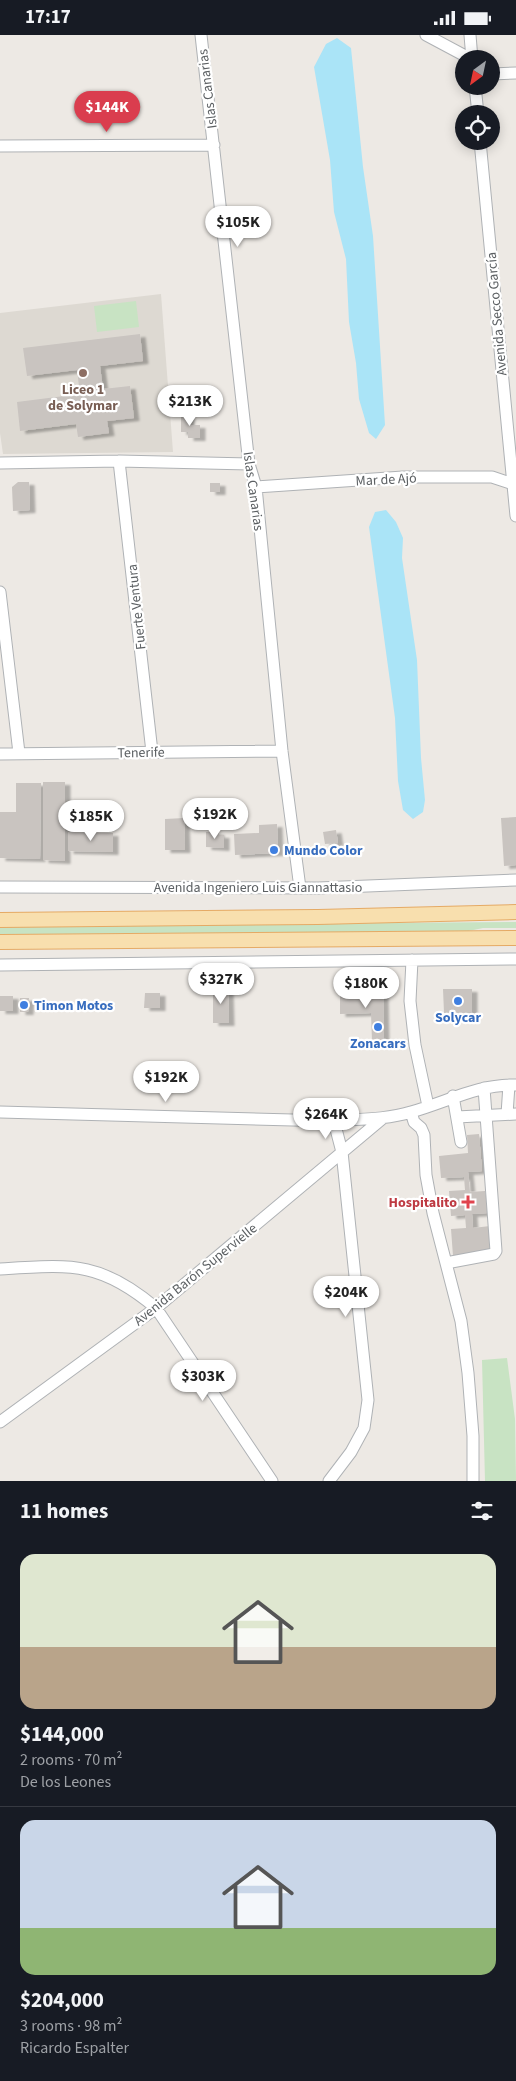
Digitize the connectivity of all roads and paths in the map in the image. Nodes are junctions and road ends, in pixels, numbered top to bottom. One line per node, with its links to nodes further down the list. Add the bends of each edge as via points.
1 (201, 35): 8 (street, Islas Canarias)
2 (426, 35): 4 (street)
3 (470, 35): 5 (street)
4 (455, 50)
5 (471, 50)
6 (516, 73): 7 (street)
7 (500, 74)
8 (214, 145): 9 (street); 13 (street, Islas Canarias)
9 (0, 146)
10 (481, 150): 14 (street, Avenida Secco García)
11 (120, 461): 12 (street); 13 (street); 19 (street, Fuerte Ventura)
12 (0, 463)
13 (249, 464): 15 (street, Islas Canarias)
14 (514, 484): 15 (street, Mar de Ajó, via 492,477 403,477); 16 (street, Avenida Secco García)
15 (256, 487): 18 (street, Islas Canarias)
16 (516, 516)
17 (0, 591): 21 (street)
18 (282, 751): 19 (street, Tenerife); 24 (street, Islas Canarias)
19 (152, 752): 21 (street, Tenerife)
20 (0, 753): 21 (street, Tenerife)
21 (19, 753)
22 (516, 880): 24 (street, Avenida Ingeniero Luis Giannattasio)
23 (0, 887): 24 (street, Avenida Ingeniero Luis Giannattasio)
24 (300, 888)
25 (516, 913): 26 (main road, Avenida Ingeniero Luis Giannattasio)
26 (0, 920)
27 (516, 938): 28 (main road)
28 (0, 942)
29 (516, 959): 30 (street)
30 (412, 960): 31 (street); 35 (street, via 410,1001 415,1045)
31 (0, 965)
32 (513, 1085): 33 (street); 38 (street)
33 (484, 1088): 34 (street); 39 (street)
34 (453, 1096): 35 (street); 40 (street)
35 (428, 1106): 37 (street)
36 (0, 1112): 42 (street)
37 (411, 1112): 41 (street); 45 (street, via 424,1135 426,1175)
38 (511, 1114): 39 (street)
39 (486, 1115): 40 (street); 45 (street, via 496,1251)
40 (457, 1117): 43 (street)
41 (383, 1118): 42 (street); 44 (street, Avenida Barón Supervielle)
42 (331, 1121): 44 (street)
43 (461, 1142)
44 (342, 1152): 47 (street, Avenida Barón Supervielle); 50 (street, via 368,1400 364,1428)
45 (446, 1263): 51 (street, via 461,1321 468,1373 473,1436)
46 (0, 1269): 47 (street, via 80,1267 111,1276)
47 (156, 1308): 48 (street, Avenida Barón Supervielle); 49 (street)
48 (0, 1422)
49 (272, 1481)
50 (329, 1481)
51 (472, 1481)

